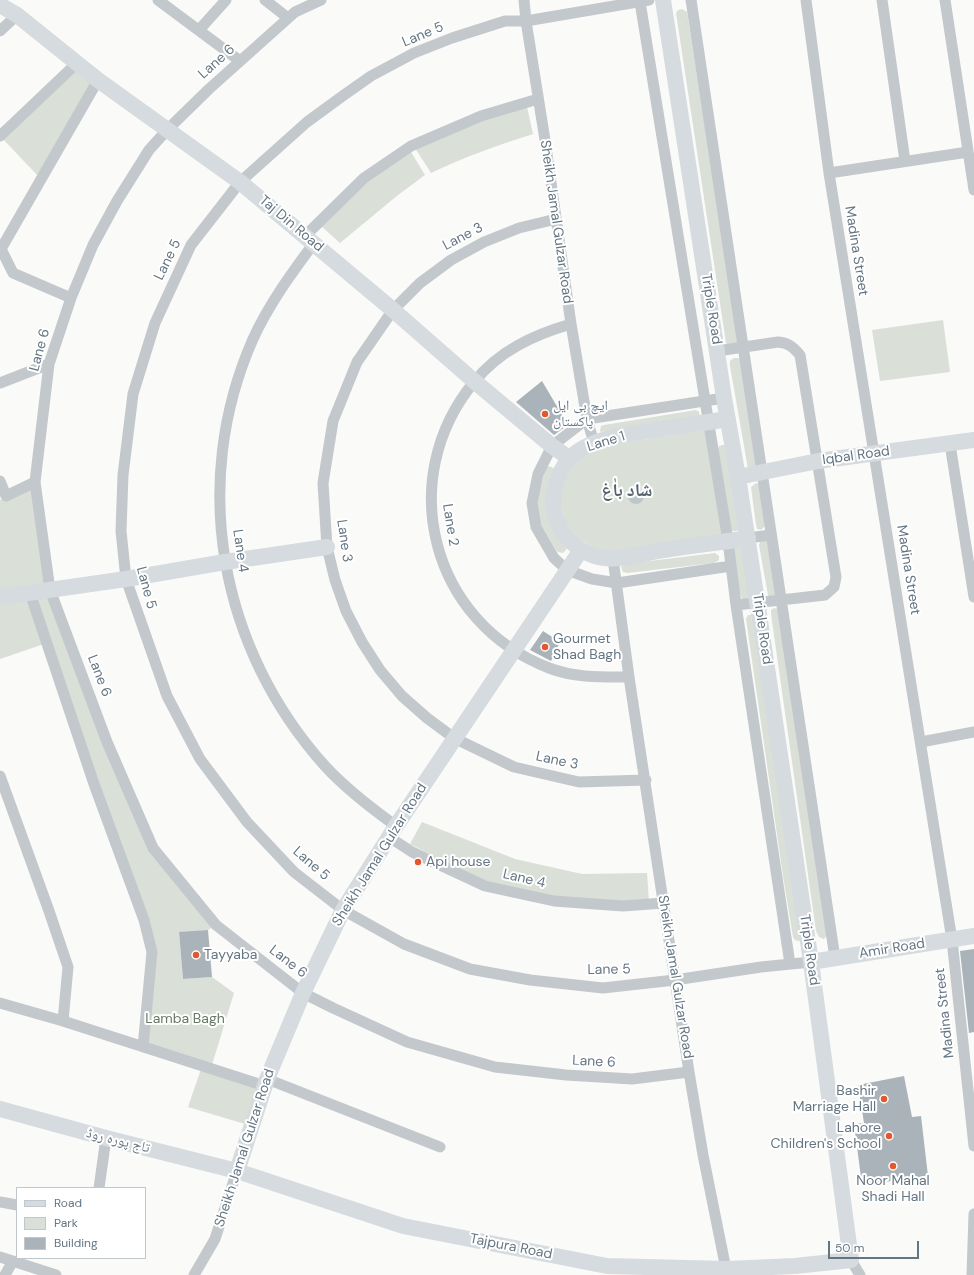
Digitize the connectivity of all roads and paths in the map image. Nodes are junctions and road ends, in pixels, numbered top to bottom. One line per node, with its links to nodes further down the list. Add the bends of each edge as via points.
1 (158, 0): 16 (street)
2 (226, 0): 16 (street)
3 (265, 0): 14 (street)
4 (321, 0): 14 (street, Lane 6)
5 (524, 0): 15 (street, Sheikh Jamal Gulzar Road)
6 (664, 0): 36 (main road, Triple Road)
7 (691, 0): 35 (street)
8 (806, 0): 26 (street, Madina Street)
9 (882, 0): 25 (street)
10 (945, 0): 24 (street)
11 (645, 1): 15 (street, Lane 5); 41 (street)
12 (0, 4): 13 (main road, Taj Din Road)
13 (17, 15): 17 (street); 19 (main road, Taj Din Road)
14 (288, 18): 18 (street, Lane 6)
15 (526, 21): 21 (street, Sheikh Jamal Gulzar Road); 27 (street, Lane 5, via 505,21 452,38 414,53 371,76 307,122)
16 (199, 30): 18 (street)
17 (0, 31)
18 (240, 61): 22 (street, Lane 6)
19 (77, 63): 20 (main road, Taj Din Road); 23 (street)
20 (98, 80): 22 (main road, Taj Din Road); 31 (street)
21 (538, 99): 29 (street, Sheikh Jamal Gulzar Road); 30 (street, Lane 4, via 480,116 411,146 364,178)
22 (167, 130): 27 (main road, Taj Din Road); 32 (street, Lane 6, via 149,150 117,200 93,245)
23 (0, 136)
24 (968, 152): 25 (street); 28 (street)
25 (905, 161): 26 (street)
26 (829, 173): 49 (street, Madina Street)
27 (240, 182): 30 (main road, Taj Din Road); 66 (street, Lane 5, via 191,245 155,323 133,394 123,475 121,531)
28 (974, 190)
29 (556, 219): 33 (street, Lane 3, via 519,228 456,257 420,283); 34 (street, Sheikh Jamal Gulzar Road)
30 (309, 239): 33 (main road, Taj Din Road); 63 (street, Lane 4, via 253,339 234,392 223,448 220,505)
31 (1, 248): 32 (street, via 13,274)
32 (71, 298): 37 (street, Lane 6)
33 (393, 310): 38 (main road, Taj Din Road); 60 (street, Lane 3, via 357,362 333,421 323,483)
34 (571, 324): 38 (street, Lane 2, via 543,332 518,345 494,361); 42 (street, Sheikh Jamal Gulzar Road)
35 (744, 347): 36 (street); 51 (street, via 787,342 800,355); 52 (street)
36 (717, 351): 40 (main road, Triple Road)
37 (49, 364): 39 (street); 55 (street, Lane 6)
38 (474, 381): 48 (main road, Taj Din Road); 75 (street, Lane 2, via 452,413 437,448 431,486 432,524 442,562 459,596 483,626)
39 (0, 383)
40 (724, 398): 41 (street); 43 (main road, Triple Road)
41 (706, 401): 42 (street); 44 (street)
42 (587, 419): 46 (street, Sheikh Jamal Gulzar Road); 48 (street)
43 (728, 419): 44 (main road, Lane 1); 53 (main road, Triple Road)
44 (709, 422): 46 (main road, Lane 1); 59 (street)
45 (974, 440): 47 (main road, Iqbal Road)
46 (594, 443): 50 (main road, Lane 1, via 577,451)
47 (950, 444): 49 (main road, Iqbal Road); 71 (street)
48 (552, 446): 50 (main road, Taj Din Road); 65 (street, via 538,474 532,503 536,527 554,558)
49 (874, 454): 51 (main road, Iqbal Road); 79 (street, Madina Street)
50 (570, 458): 61 (main road, Lane 1, via 555,482 554,513 560,528)
51 (818, 461): 52 (main road, Iqbal Road); 72 (street, via 836,577 834,587 825,595)
52 (762, 472): 53 (main road, Iqbal Road); 57 (street)
53 (738, 477): 58 (main road, Triple Road)
54 (0, 481): 56 (street)
55 (34, 482): 56 (street); 68 (street, Lane 6)
56 (3, 497)
57 (771, 535): 58 (street); 72 (street)
58 (748, 538): 59 (main road, Lane 1); 73 (main road, Triple Road)
59 (728, 541): 62 (main road, Lane 1); 64 (street)
60 (327, 547): 63 (main road); 78 (street, Lane 3, via 346,611 380,670 402,696)
61 (581, 550): 62 (main road, Lane 1); 65 (main road, Sheikh Jamal Gulzar Road)
62 (613, 559): 67 (street, Sheikh Jamal Gulzar Road)
63 (225, 562): 66 (main road); 82 (street, Lane 4, via 235,607 250,650 279,705 325,767)
64 (731, 566): 67 (street); 74 (street)
65 (567, 570): 67 (street, via 592,579); 75 (main road, Sheikh Jamal Gulzar Road)
66 (126, 580): 68 (main road); 84 (street, Lane 5, via 167,696 200,759 247,822 294,872)
67 (617, 583): 76 (street, Sheikh Jamal Gulzar Road)
68 (50, 590): 69 (main road); 91 (street, Lane 6, via 108,742 153,848 216,925)
69 (30, 593): 70 (main road); 95 (street, via 94,784 144,920 152,952)
70 (0, 597)
71 (974, 597)
72 (780, 599): 73 (street); 87 (street)
73 (758, 601): 74 (street); 88 (main road, Triple Road)
74 (736, 605): 89 (street)
75 (513, 650): 76 (street, Lane 2, via 549,668 589,677); 78 (main road, Sheikh Jamal Gulzar Road)
76 (629, 677): 81 (street, Sheikh Jamal Gulzar Road)
77 (974, 732): 79 (street)
78 (454, 738): 81 (street, Lane 3, via 514,767 579,782); 82 (main road, Sheikh Jamal Gulzar Road)
79 (921, 742): 86 (street, Madina Street)
80 (0, 776): 93 (street, via 68,967)
81 (646, 780): 83 (street, Sheikh Jamal Gulzar Road)
82 (393, 832): 83 (street, Lane 4, via 412,852 485,886 554,901 623,906); 84 (main road, Sheikh Jamal Gulzar Road)
83 (664, 903): 90 (street, Sheikh Jamal Gulzar Road)
84 (343, 910): 90 (street, Lane 5, via 404,944 470,969 530,980 603,988); 91 (main road, Sheikh Jamal Gulzar Road)
85 (974, 936): 86 (main road, Amir Road)
86 (952, 940): 87 (main road, Amir Road); 94 (street, Madina Street)
87 (835, 958): 88 (main road, Amir Road)
88 (811, 962): 89 (street, Lane 5); 108 (main road, Triple Road)
89 (790, 964): 90 (street, Lane 5)
90 (675, 980): 96 (street, Sheikh Jamal Gulzar Road)
91 (303, 992): 96 (street, Lane 6, via 407,1042 495,1067 566,1076 632,1078); 97 (main road, Sheikh Jamal Gulzar Road)
92 (0, 1003): 93 (street)
93 (63, 1021): 95 (street)
94 (969, 1042): 100 (street, Madina Street)
95 (143, 1047): 97 (street)
96 (689, 1072): 111 (street, Sheikh Jamal Gulzar Road)
97 (266, 1083): 101 (street); 102 (main road, Sheikh Jamal Gulzar Road)
98 (0, 1112): 99 (main road, تاج پورہ روڈ)
99 (106, 1138): 102 (main road, تاج پورہ روڈ); 103 (street)
100 (974, 1146)
101 (440, 1147)
102 (237, 1171): 111 (main road, Tajpura Road, via 403,1226 607,1266); 114 (street, Sheikh Jamal Gulzar Road, via 215,1239)
103 (99, 1187)
104 (0, 1202): 105 (street)
105 (16, 1205)
106 (974, 1214): 116 (street)
107 (0, 1257): 109 (street)
108 (851, 1260): 110 (main road, Tajpura Road); 115 (street)
109 (13, 1261): 112 (street); 113 (street)
110 (795, 1270): 111 (main road, Tajpura Road)
111 (726, 1272)
112 (5, 1275)
113 (56, 1275)
114 (194, 1275)
115 (860, 1275)
116 (972, 1275)

